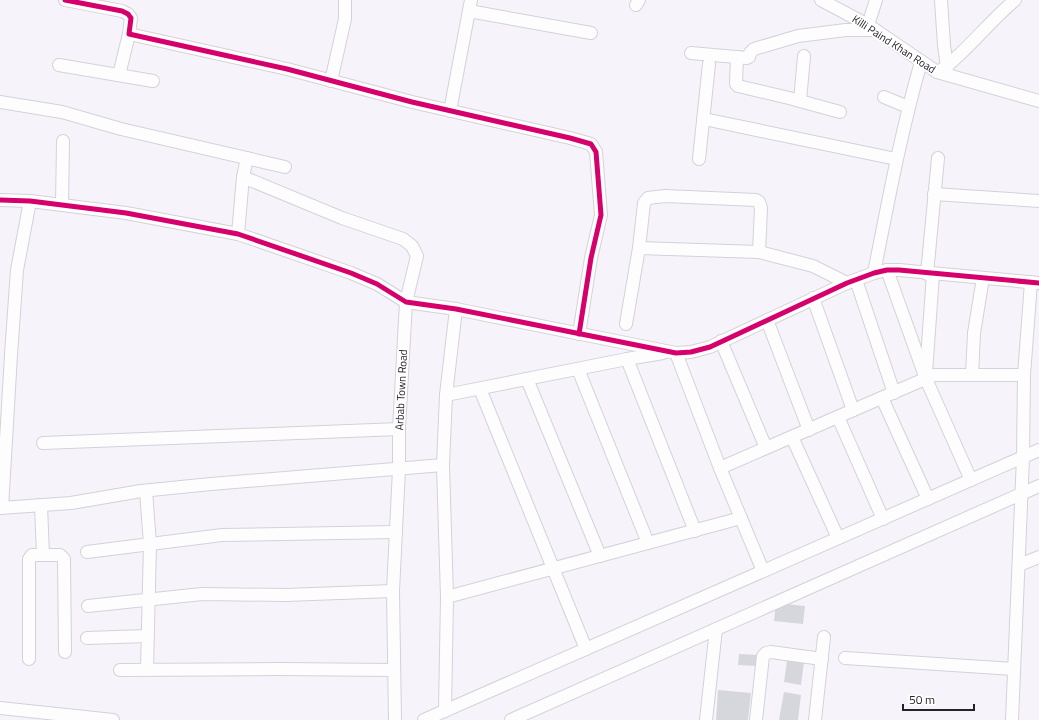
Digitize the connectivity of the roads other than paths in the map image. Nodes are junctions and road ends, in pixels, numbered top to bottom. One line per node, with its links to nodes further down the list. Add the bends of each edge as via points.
1 (65, 0): 11 (street, via 122,11 131,18)
2 (345, 0): 21 (street, via 345,19)
3 (821, 0): 8 (street, Killi Paind Khan Road)
4 (876, 0): 9 (street)
5 (941, 0): 18 (street)
6 (1015, 0): 18 (street)
7 (470, 6): 10 (street); 27 (street)
8 (844, 6): 9 (street, Killi Paind Khan Road)
9 (872, 27): 14 (street, via 798,36 754,49 747,58); 15 (street, Killi Paind Khan Road)
10 (592, 33)
11 (129, 34): 19 (street); 21 (street)
12 (692, 53): 14 (street)
13 (804, 56): 23 (street)
14 (737, 57): 23 (street, via 736,85)
15 (921, 62): 18 (street, Killi Paind Khan Road); 26 (street)
16 (710, 64): 29 (street)
17 (59, 65): 19 (street)
18 (942, 70): 24 (street, Killi Paind Khan Road)
19 (119, 75): 20 (street)
20 (153, 81)
21 (331, 81): 27 (street)
22 (884, 97): 26 (street)
23 (800, 101): 28 (street)
24 (1039, 101)
25 (0, 102): 31 (street, via 62,112 121,129)
26 (908, 106): 34 (street)
27 (450, 111): 56 (street, via 570,138 591,144 596,152 601,215 591,258)
28 (840, 112)
29 (704, 119): 33 (street); 34 (street)
30 (63, 141): 41 (street)
31 (247, 158): 35 (street); 36 (street)
32 (938, 158): 37 (street)
33 (699, 159)
34 (896, 159): 46 (street)
35 (285, 167)
36 (243, 178): 42 (street); 52 (street, Arbab Town Road, via 407,242 417,256)
37 (934, 194): 40 (street); 47 (street)
38 (0, 200): 39 (street)
39 (30, 201): 41 (street); 87 (street, via 17,270)
40 (1039, 202)
41 (62, 205): 42 (street, via 126,213)
42 (238, 234): 52 (street, via 351,273 377,284)
43 (639, 248): 44 (street); 44 (street, via 644,203 648,198 665,196 756,200 761,208); 55 (street)
44 (759, 252): 49 (street, via 813,266)
45 (887, 270): 46 (street); 47 (street); 64 (street)
46 (874, 273): 49 (street)
47 (930, 274): 48 (street); 64 (street)
48 (983, 278): 50 (street); 61 (street, via 974,334)
49 (851, 281): 51 (street); 66 (street)
50 (1035, 283): 62 (street)
51 (813, 298): 54 (street); 69 (street)
52 (406, 302): 53 (street); 71 (street, Arbab Town Road)
53 (456, 309): 56 (street); 67 (street)
54 (767, 320): 57 (street); 72 (street)
55 (626, 324)
56 (579, 334): 58 (street)
57 (721, 341): 58 (street, via 691,352); 75 (street)
58 (673, 353): 59 (street); 79 (street)
59 (627, 359): 60 (street); 90 (street)
60 (578, 369): 63 (street); 93 (street)
61 (972, 376): 62 (street); 64 (street, via 934,376)
62 (1024, 376): 77 (street)
63 (527, 379): 65 (street); 97 (street)
64 (926, 379): 66 (street); 81 (street)
65 (480, 389): 67 (street); 100 (street)
66 (894, 392): 68 (street)
67 (446, 395): 78 (street)
68 (882, 398): 69 (street); 85 (street)
69 (853, 410): 70 (street)
70 (838, 417): 72 (street); 89 (street)
71 (399, 429): 74 (street); 80 (street, Arbab Town Road)
72 (809, 430): 73 (street)
73 (792, 437): 75 (street); 92 (street)
74 (43, 443)
75 (766, 448): 79 (street)
76 (1039, 450): 77 (street)
77 (1023, 457): 81 (street); 84 (street)
78 (443, 464): 80 (street); 103 (street)
79 (720, 468): 88 (street)
80 (399, 469): 83 (street); 91 (street, Arbab Town Road)
81 (971, 480): 85 (street)
82 (1039, 486): 84 (street)
83 (146, 491): 86 (street); 94 (street)
84 (1022, 494): 99 (street); 106 (street)
85 (928, 499): 89 (street)
86 (42, 505): 87 (street); 96 (street)
87 (1, 508)
88 (741, 518): 90 (street); 101 (street)
89 (883, 519): 92 (street)
90 (695, 531): 93 (street)
91 (396, 532): 94 (street, via 222,535); 102 (street, Arbab Town Road)
92 (838, 538): 101 (street)
93 (648, 543): 97 (street)
94 (150, 544): 95 (street); 104 (street)
95 (87, 552)
96 (43, 555): 111 (street, via 60,555 64,559); 113 (street, via 32,556 29,559)
97 (600, 556): 100 (street)
98 (1039, 557): 99 (street)
99 (1018, 565): 116 (street)
100 (554, 568): 103 (street); 110 (street)
101 (763, 571): 110 (street)
102 (393, 591): 104 (street, via 286,595 202,594); 118 (street, Arbab Town Road)
103 (447, 597): 120 (street)
104 (149, 599): 105 (street); 107 (street)
105 (88, 606)
106 (716, 629): 124 (street); 125 (street)
107 (148, 636): 109 (street); 115 (street)
108 (824, 637): 114 (street)
109 (87, 638)
110 (586, 649): 120 (street)
111 (65, 652)
112 (845, 658): 116 (street)
113 (29, 659)
114 (822, 659): 126 (street, via 766,653 763,656); 127 (street)
115 (147, 669): 117 (street); 118 (street)
116 (1014, 669): 128 (street)
117 (120, 670)
118 (394, 670): 122 (street, Arbab Town Road)
119 (0, 708): 121 (street)
120 (445, 711): 123 (street)
121 (113, 720)
122 (395, 720)
123 (424, 720)
124 (511, 720)
125 (706, 720)
126 (756, 720)
127 (815, 720)
128 (1012, 720)

